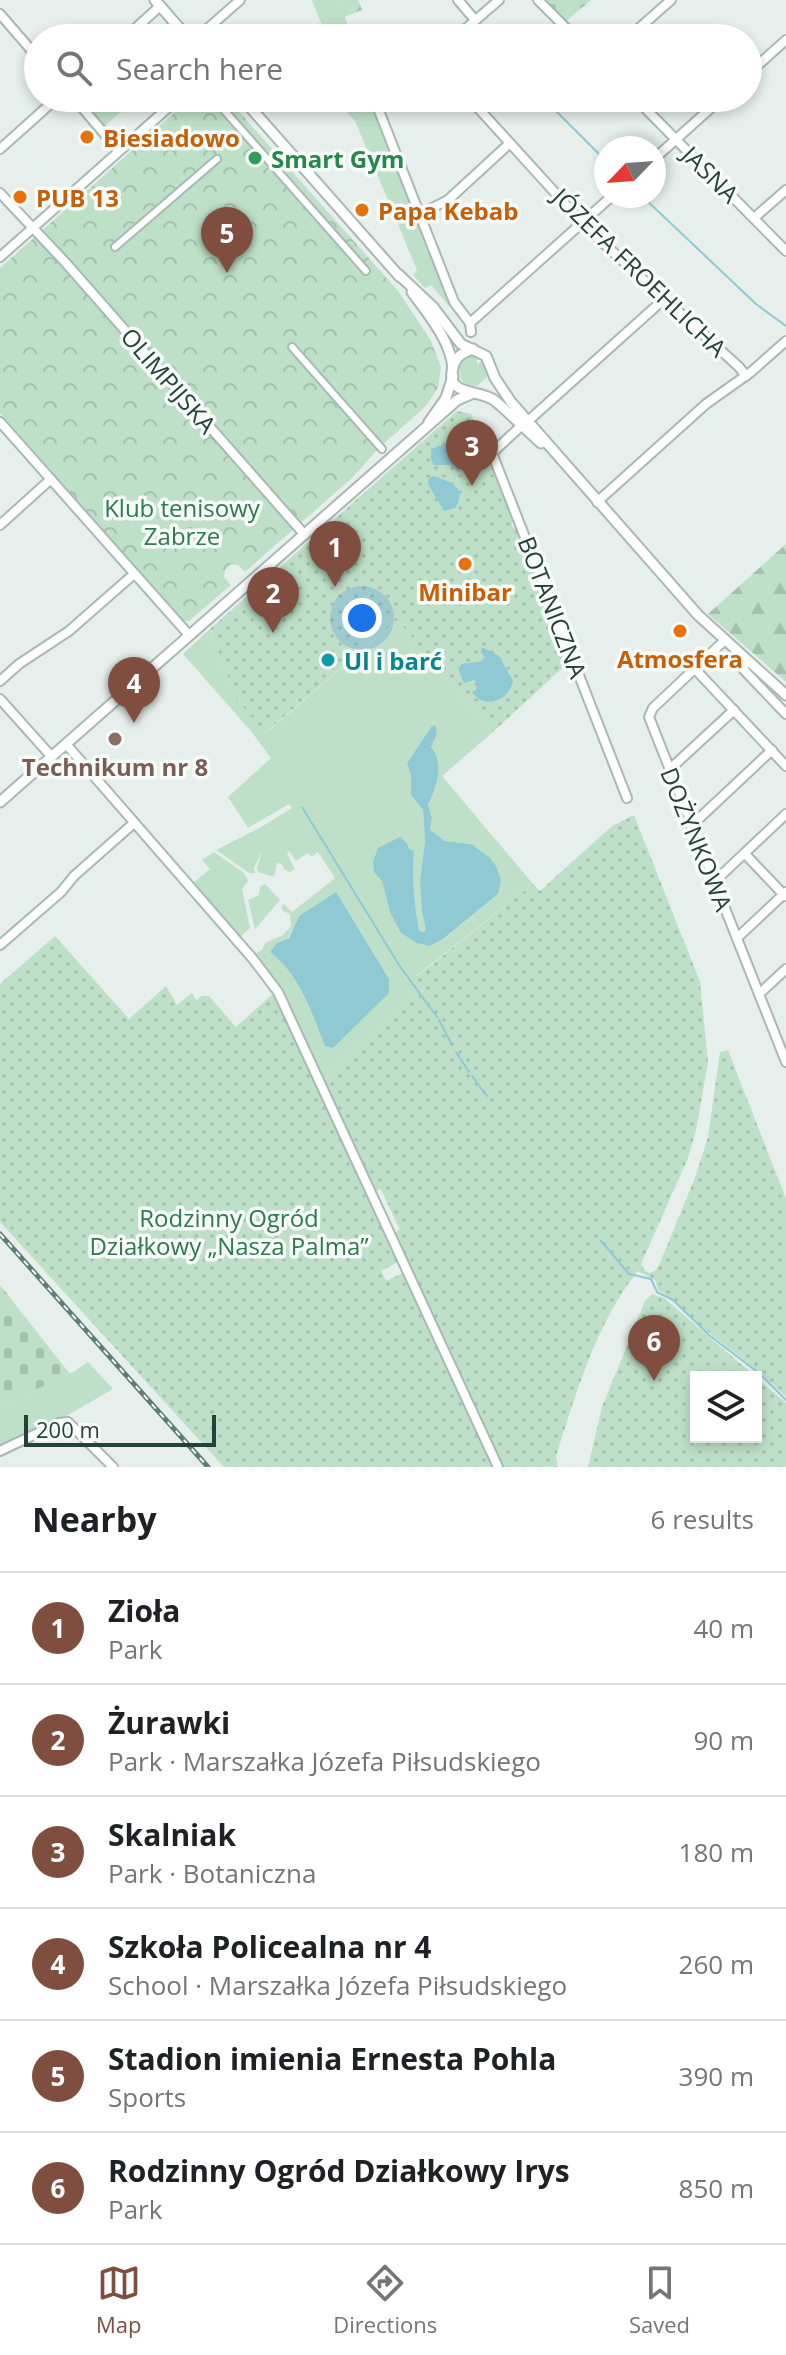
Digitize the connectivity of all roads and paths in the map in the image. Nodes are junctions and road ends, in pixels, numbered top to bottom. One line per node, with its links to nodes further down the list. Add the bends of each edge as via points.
1 (240, 0): 11 (street)
2 (458, 0): 8 (street)
3 (499, 0): 8 (street)
4 (538, 0): 13 (street)
5 (671, 0): 14 (street)
6 (158, 3): 9 (street); 10 (street)
7 (0, 14): 16 (street)
8 (475, 20): 12 (street)
9 (138, 24)
10 (176, 24)
11 (213, 24)
12 (471, 24)
13 (562, 24)
14 (644, 24)
15 (786, 40): 17 (street)
16 (24, 42)
17 (762, 61)
18 (41, 112): 30 (street)
19 (86, 112): 31 (street)
20 (163, 112): 31 (street)
21 (226, 112): 43 (street)
22 (254, 112): 44 (street)
23 (380, 112): 36 (street)
24 (482, 112): 28 (street, JÓZEFA FROEHLICHA)
25 (649, 112): 27 (street, JASNA)
26 (706, 112): 27 (street)
27 (676, 139): 29 (street); 37 (street, JASNA)
28 (510, 143): 36 (street, via 448,200); 38 (street, JÓZEFA FROEHLICHA)
29 (666, 148)
30 (0, 149)
31 (119, 151): 39 (street)
32 (217, 159): 40 (street)
33 (786, 190): 37 (street)
34 (0, 193): 39 (street, OLIMPIJSKA)
35 (598, 208): 38 (street)
36 (420, 214): 38 (street, via 454,302 471,328)
37 (754, 218): 41 (street, JASNA)
38 (582, 222): 45 (street, JÓZEFA FROEHLICHA)
39 (32, 229): 42 (street); 60 (street, OLIMPIJSKA)
40 (115, 247)
41 (786, 251)
42 (0, 257)
43 (366, 271)
44 (398, 274): 48 (street, via 461,344); 50 (street, via 432,320)
45 (663, 300): 51 (street, JÓZEFA FROEHLICHA); 54 (street)
46 (786, 341): 51 (street)
47 (292, 347): 56 (street)
48 (474, 349): 49 (street, via 486,356); 50 (street, via 460,355)
49 (491, 368): 52 (street, via 489,381); 54 (street)
50 (453, 373): 52 (street, via 459,388); 55 (street, via 446,398)
51 (746, 376): 58 (street, via 706,404)
52 (474, 394): 54 (street, via 492,399); 55 (street, via 461,397)
53 (0, 422): 57 (street)
54 (524, 424): 58 (street); 76 (street, BOTANICZNA, via 492,453)
55 (426, 427): 60 (street)
56 (382, 449)
57 (51, 479): 59 (street); 61 (street)
58 (597, 502): 63 (street)
59 (0, 525)
60 (304, 534): 62 (street)
61 (134, 574): 62 (street); 66 (street, via 77,625)
62 (189, 635): 71 (street)
63 (725, 640): 64 (street); 65 (street, DOŻYNKOWA)
64 (745, 659): 67 (street); 70 (street, via 744,670)
65 (695, 669): 69 (street); 75 (street, DOŻYNKOWA, via 649,713)
66 (0, 681)
67 (786, 695)
68 (0, 699): 73 (street)
69 (734, 710): 72 (street); 75 (street)
70 (786, 714)
71 (66, 744): 73 (street); 79 (street)
72 (772, 750): 74 (street); 80 (street)
73 (51, 756): 77 (street)
74 (786, 766)
75 (669, 770): 80 (street, DOŻYNKOWA)
76 (627, 798)
77 (0, 802)
78 (786, 814): 81 (street)
79 (134, 823): 85 (street); 92 (street, via 279,994)
80 (691, 826): 82 (street, DOŻYNKOWA)
81 (745, 854): 82 (street); 83 (street)
82 (714, 882): 84 (street, DOŻYNKOWA)
83 (785, 894): 84 (street)
84 (737, 938): 87 (street, DOŻYNKOWA)
85 (0, 945)
86 (786, 969): 87 (street)
87 (759, 994): 88 (street, DOŻYNKOWA)
88 (784, 1048): 89 (street, DOŻYNKOWA)
89 (786, 1062)
90 (0, 1451): 91 (street, via 68,1422)
91 (113, 1467)
92 (498, 1467)

